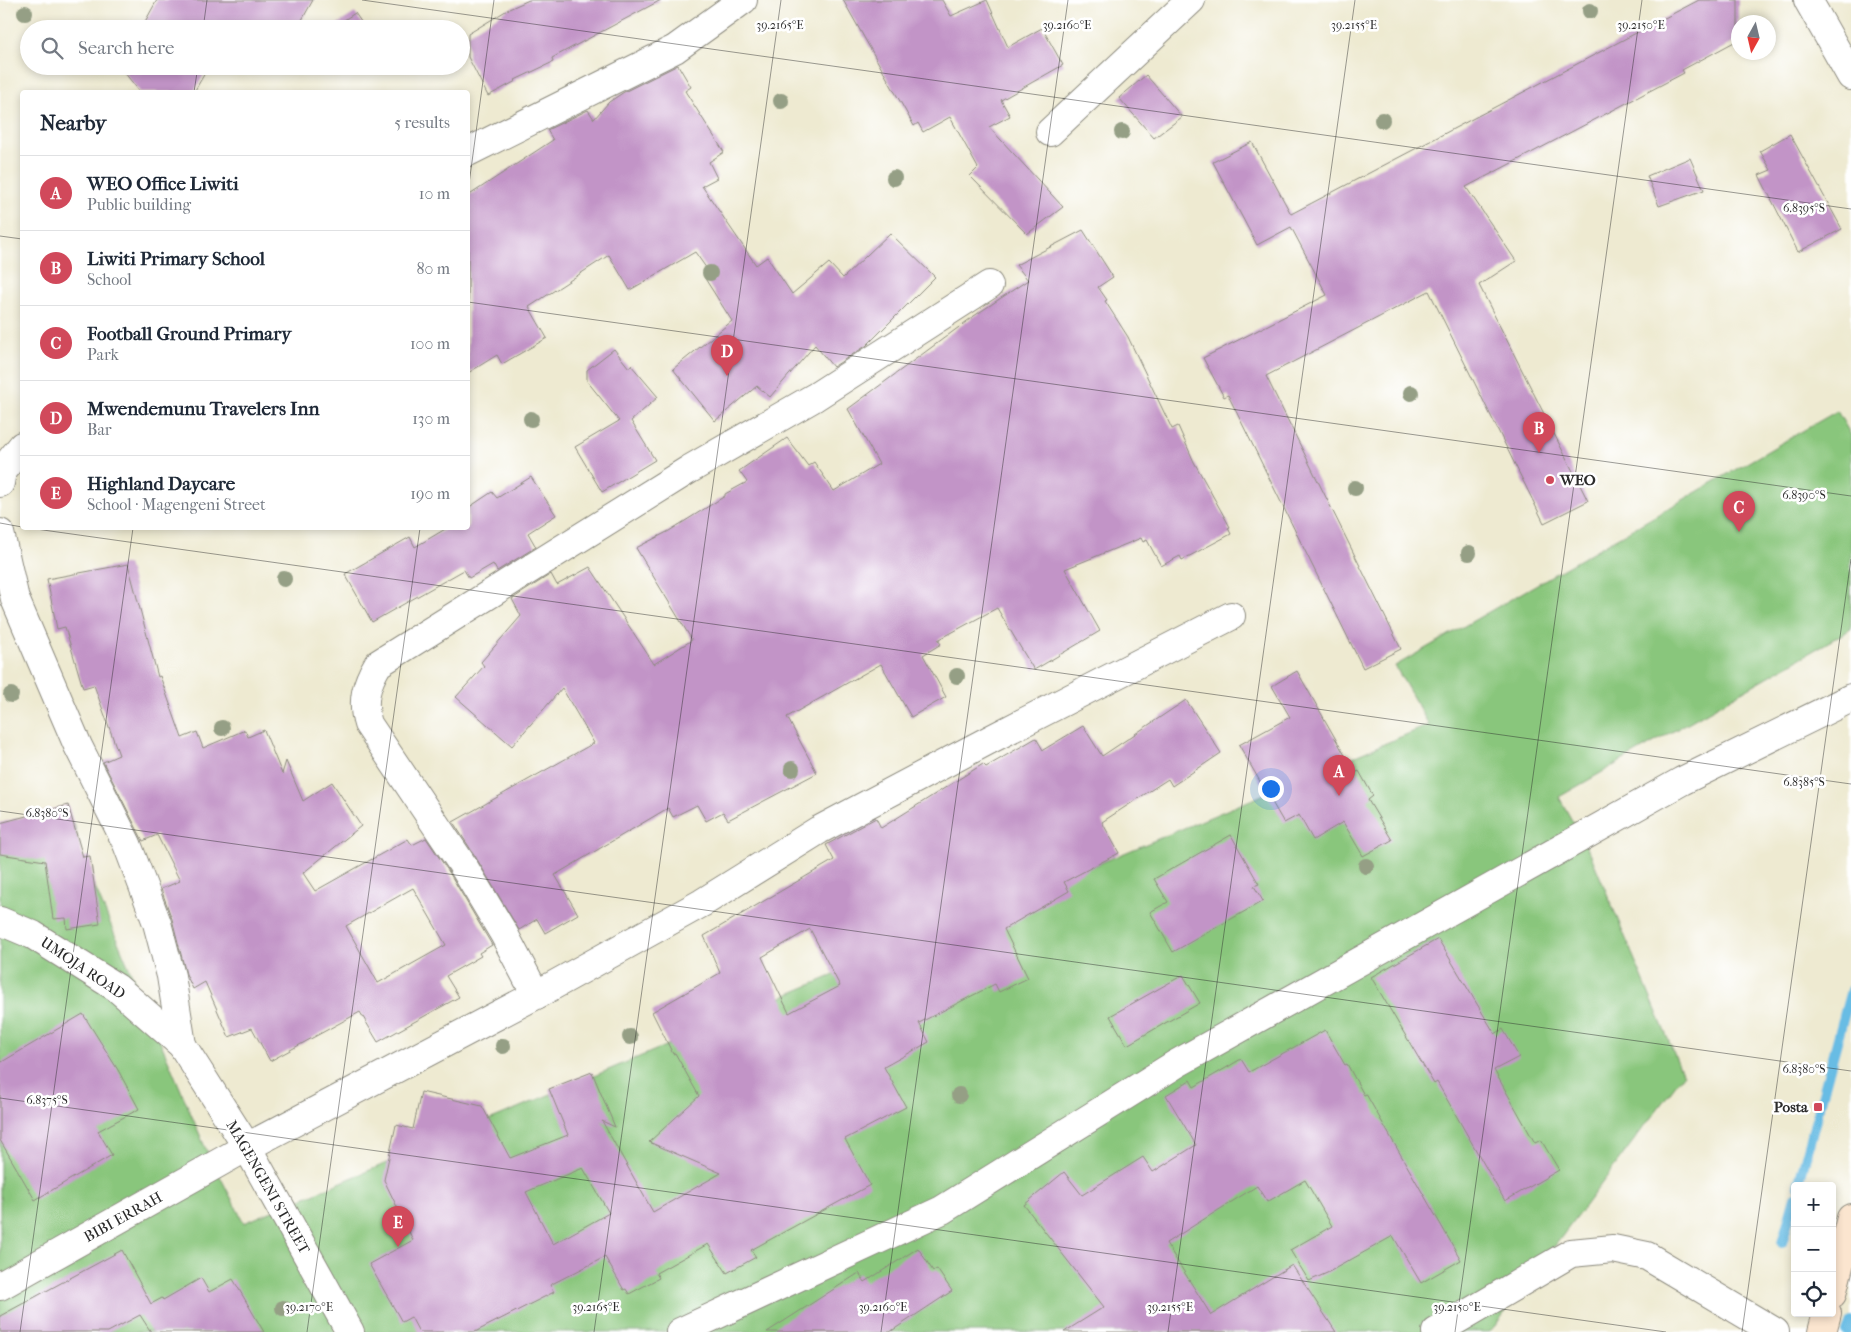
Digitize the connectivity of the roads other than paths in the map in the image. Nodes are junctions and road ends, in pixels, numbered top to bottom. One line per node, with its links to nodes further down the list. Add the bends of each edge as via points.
1 (743, 0): 6 (street, via 675,49)
2 (1191, 0): 5 (street)
3 (1808, 0): 4 (street)
4 (1851, 76)
5 (1050, 132)
6 (470, 151)
7 (989, 285): 15 (street, via 814,397 690,469 378,664 364,697 368,724 462,864)
8 (20, 449): 9 (street, via 2,472)
9 (0, 482)
10 (0, 532): 11 (street)
11 (8, 598): 16 (street, via 127,844 157,923 171,976)
12 (1231, 616): 15 (street, BIBI ERRAH, via 819,830 702,903)
13 (1851, 698): 24 (street, via 1682,780 1184,1060 942,1210)
14 (0, 920): 16 (street, UMOJA ROAD, via 33,935 117,988)
15 (536, 995): 17 (street, BIBI ERRAH)
16 (182, 1045): 17 (street, MAGENGENI STREET)
17 (247, 1148): 21 (street, BIBI ERRAH); 23 (street, MAGENGENI STREET)
18 (1851, 1218): 19 (main road)
19 (1846, 1260): 20 (main road)
20 (1836, 1284)
21 (0, 1286)
22 (1826, 1317): 27 (main road)
23 (350, 1332)
24 (680, 1332)
25 (1436, 1332): 26 (street, via 1572,1253 1613,1249 1647,1256)
26 (1775, 1332)
27 (1822, 1332)

